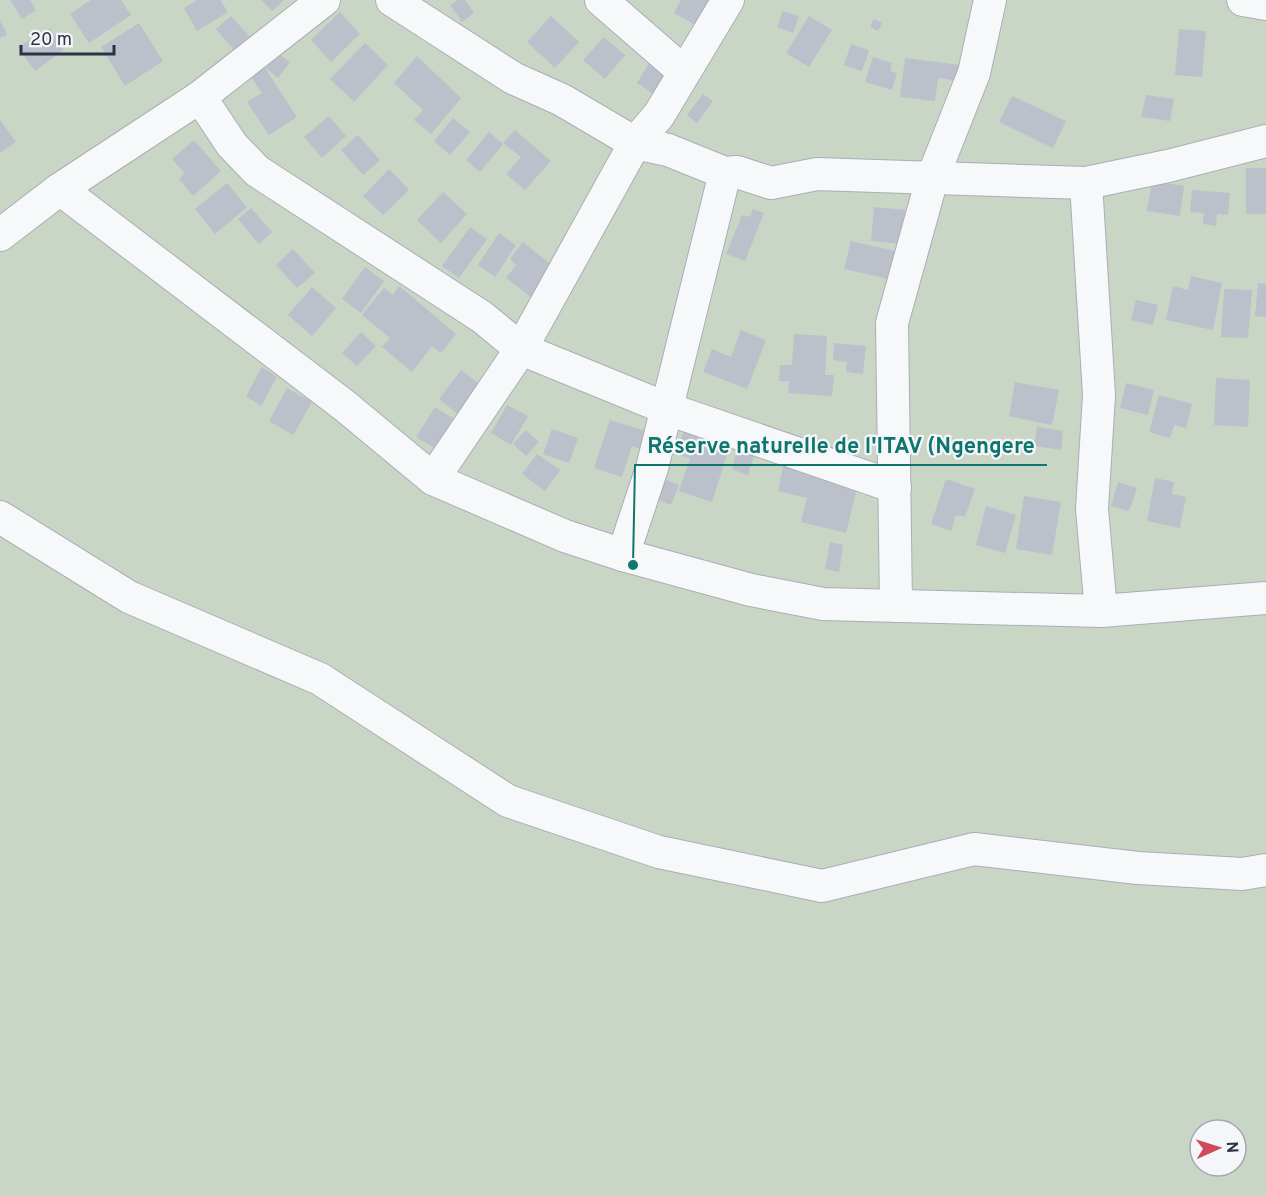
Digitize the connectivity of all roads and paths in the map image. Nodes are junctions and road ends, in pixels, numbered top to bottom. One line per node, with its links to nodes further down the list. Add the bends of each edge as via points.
1 (324, 0): 9 (street)
2 (392, 0): 11 (street, via 513,78 562,99)
3 (601, 0): 8 (street)
4 (728, 0): 8 (street)
5 (990, 0): 13 (street, via 974,73)
6 (1244, 0): 7 (street)
7 (1266, 4)
8 (684, 72): 11 (street, via 659,115)
9 (200, 97): 15 (street); 17 (street, via 232,145 257,171 482,317)
10 (1266, 141): 14 (street)
11 (635, 143): 12 (street, via 668,150); 17 (street)
12 (725, 173): 13 (street, via 737,172 771,183 817,174); 18 (street)
13 (932, 179): 14 (street); 20 (street, via 892,323)
14 (1086, 183): 25 (street, via 1099,394 1092,509)
15 (60, 189): 16 (street); 19 (street, via 345,406)
16 (0, 235)
17 (521, 349): 18 (street); 19 (street)
18 (668, 409): 20 (street); 22 (street)
19 (433, 479): 22 (street, via 565,536)
20 (895, 487): 24 (street)
21 (0, 517): 26 (street, via 129,597 320,679 508,801 659,852 822,886 974,849 1137,868 1242,874)
22 (622, 555): 24 (street, via 751,590 823,604)
23 (1266, 598): 25 (street)
24 (896, 606): 25 (street)
25 (1101, 611)
26 (1266, 870)

